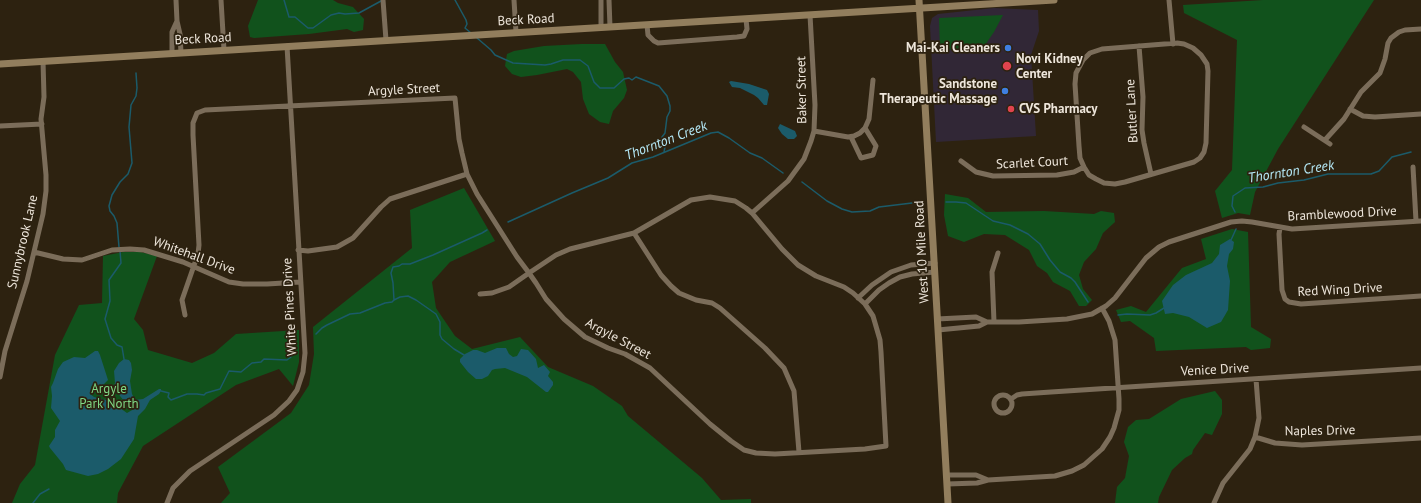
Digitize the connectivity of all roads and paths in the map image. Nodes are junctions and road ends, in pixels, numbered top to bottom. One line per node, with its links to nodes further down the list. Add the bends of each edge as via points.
1 (176, 0): 13 (street)
2 (221, 0): 23 (street)
3 (383, 0): 19 (street)
4 (514, 0): 18 (street)
5 (601, 0): 16 (street)
6 (609, 0): 15 (street)
7 (919, 0): 10 (main road, West 10 Mile Road)
8 (1054, 0): 10 (main road, Beck Road)
9 (1170, 0): 20 (street)
10 (920, 8): 11 (main road, Beck Road); 52 (main road, West 10 Mile Road)
11 (810, 15): 12 (main road, Beck Road); 36 (street, Baker Street)
12 (746, 19): 14 (main road, Beck Road); 14 (street, via 747,29 744,36 658,42 648,36)
13 (177, 21): 24 (street); 25 (street, via 172,32)
14 (647, 25): 15 (main road, Beck Road)
15 (610, 27): 16 (main road, Beck Road)
16 (602, 28): 18 (main road, Beck Road)
17 (1421, 29): 30 (street, via 1404,30 1394,35 1388,43 1380,73 1361,92)
18 (516, 32): 19 (main road, Beck Road)
19 (386, 40): 21 (main road, Beck Road)
20 (1173, 44): 22 (street); 44 (street, via 1184,44 1193,48 1201,54 1207,64 1206,143 1204,152 1194,162)
21 (287, 46): 23 (main road, Beck Road); 29 (street, White Pines Drive)
22 (1139, 46): 41 (street, via 1102,49 1090,53 1076,73 1080,158); 44 (street, Butler Lane, via 1141,119)
23 (224, 50): 24 (main road, Beck Road)
24 (181, 52): 25 (main road, Beck Road)
25 (172, 53): 26 (main road, Beck Road)
26 (43, 61): 27 (main road, Beck Road); 32 (street, Sunnybrook Lane)
27 (0, 64)
28 (873, 80): 35 (street, via 869,119)
29 (290, 106): 43 (street, Argyle Street, via 455,98 459,139); 49 (street, White Pines Drive); 53 (street, Argyle Street, via 205,110 197,113 193,129 199,245)
30 (1350, 109): 31 (street, via 1368,117); 38 (street)
31 (1421, 114)
32 (42, 124): 33 (street); 50 (street, Sunnybrook Lane, via 46,191)
33 (0, 126)
34 (1304, 127): 38 (street)
35 (865, 128): 37 (street); 37 (street, via 876,146 873,155 861,158)
36 (814, 131): 37 (street); 45 (street, Baker Street, via 804,159 796,172)
37 (851, 137)
38 (1325, 140): 39 (street)
39 (1330, 144)
40 (961, 161): 41 (street, Scarlet Court, via 976,172 993,176 1057,174 1074,172)
41 (1084, 167): 44 (street, via 1089,175 1096,179 1115,184)
42 (1413, 167): 46 (street)
43 (467, 174): 49 (street, via 390,199 354,238 337,248); 56 (street, Argyle Street, via 477,194)
44 (1151, 174)
45 (752, 213): 48 (street, via 735,201 700,198 680,206); 61 (street, via 798,265 816,276 844,287)
46 (1418, 221): 47 (street, Bramblewood Drive)
47 (1280, 228): 60 (street, Red Wing Drive, via 1282,290 1289,302 1302,304); 63 (street, Bramblewood Drive, via 1252,222 1231,222 1163,244 1146,258 1114,298)
48 (634, 233): 56 (street, via 570,249); 76 (street, via 660,275 671,286 679,293 720,308 784,368 794,391)
49 (298, 250): 58 (street, White Pines Drive)
50 (34, 252): 53 (street, Whitehall Drive, via 63,259 82,260 120,249 144,250); 70 (street, Sunnybrook Lane, via 5,350)
51 (998, 252): 67 (street, via 992,272)
52 (935, 263): 54 (street); 55 (main road, West 10 Mile Road)
53 (193, 266): 58 (street, Whitehall Drive, via 229,282); 64 (street, Argyle Street, via 182,300)
54 (897, 269): 57 (street); 61 (street, via 872,285)
55 (935, 272): 57 (street); 65 (main road, West 10 Mile Road)
56 (529, 273): 59 (street, via 509,287); 76 (street, Argyle Street, via 546,299 585,337 650,368 710,424 739,447 762,454)
57 (900, 277): 62 (street, via 884,286)
58 (300, 282): 80 (street, White Pines Drive, via 305,353 303,372 297,390 274,414 190,472 173,488)
59 (480, 294)
60 (1421, 296)
61 (858, 298): 62 (street)
62 (864, 304): 76 (street, Argyle Street, via 873,316 880,340 886,446)
63 (1102, 308): 67 (street, Bramblewood Drive, via 1092,314 1067,319); 72 (street, via 1115,340)
64 (185, 314)
65 (937, 319): 66 (street, Bramblewood Drive, via 976,317); 68 (main road, West 10 Mile Road)
66 (987, 322): 67 (street, Bramblewood Drive); 68 (street, Bramblewood Drive, via 979,326)
67 (994, 322)
68 (938, 330): 77 (main road, West 10 Mile Road)
69 (1421, 368): 71 (street, Venice Drive)
70 (0, 377)
71 (1256, 379): 72 (street, Venice Drive); 74 (street, via 1259,418)
72 (1119, 388): 73 (street, Venice Drive, via 1022,394); 78 (street, via 1119,410 1110,437 1102,449 1084,465 1048,478)
73 (1011, 400)
74 (1255, 437): 75 (street, Naples Drive, via 1275,443 1302,445); 82 (street, via 1250,449 1224,483)
75 (1421, 438)
76 (799, 452)
77 (947, 476): 78 (street, via 976,475); 79 (main road, West 10 Mile Road)
78 (988, 480): 79 (street)
79 (947, 484): 81 (main road, West 10 Mile Road)
80 (167, 503)
81 (948, 503)
82 (1214, 503)

